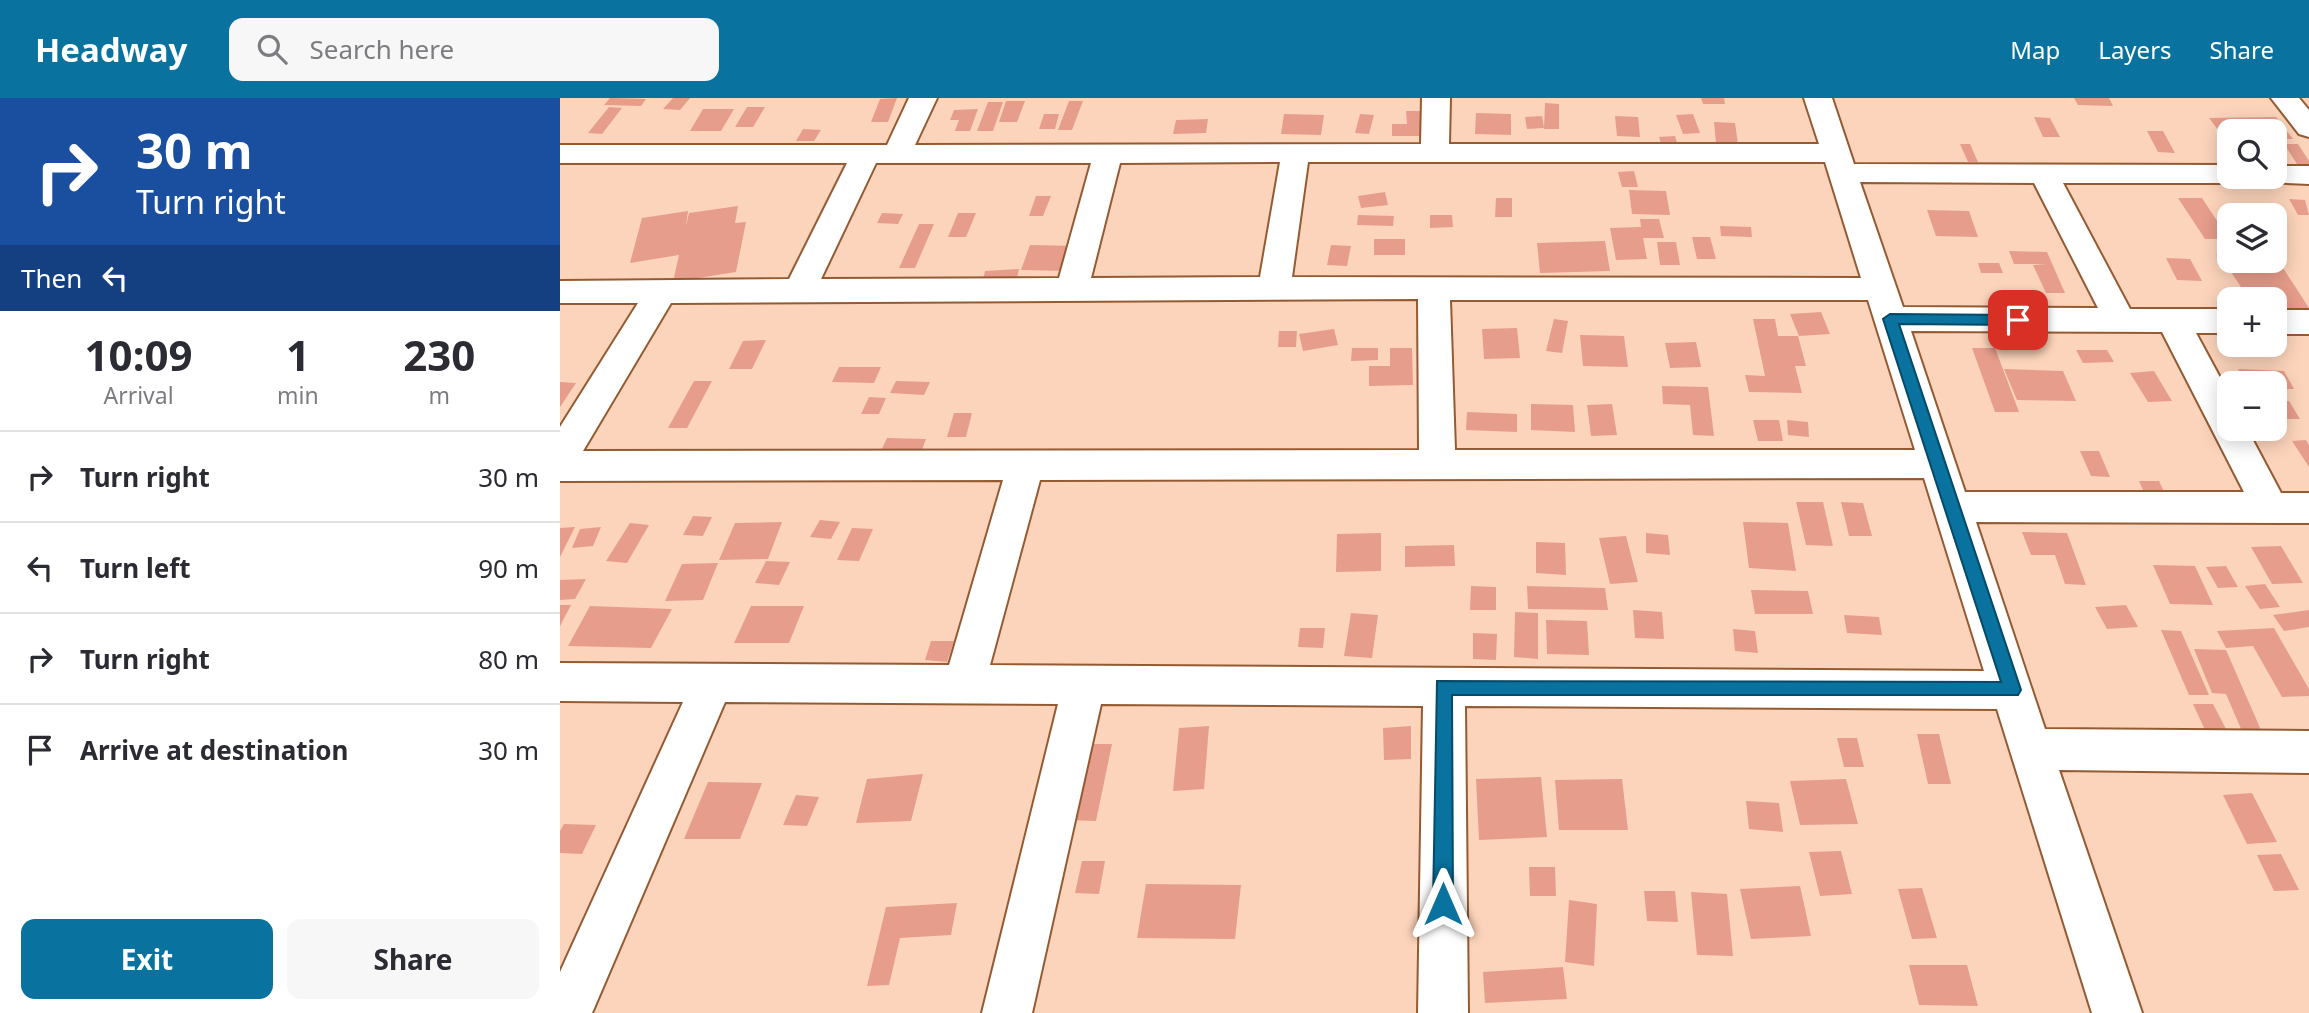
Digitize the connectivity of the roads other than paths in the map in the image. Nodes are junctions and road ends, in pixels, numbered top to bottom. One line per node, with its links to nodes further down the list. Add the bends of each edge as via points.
1 (923, 98): 8 (street)
2 (1436, 98): 10 (street)
3 (1818, 98): 12 (street)
4 (2285, 98): 5 (street)
5 (2309, 128)
6 (560, 153): 7 (street)
7 (866, 154): 8 (street); 22 (street)
8 (897, 154): 9 (street)
9 (1108, 154): 11 (street); 19 (street)
10 (1435, 154): 11 (street); 12 (street)
11 (1295, 156): 17 (street)
12 (1839, 163): 13 (street); 23 (street)
13 (2044, 174): 14 (street); 24 (street)
14 (2217, 174)
15 (2287, 175): 16 (street)
16 (2309, 175)
17 (1274, 288): 18 (street); 19 (street)
18 (1434, 288): 23 (street); 30 (street)
19 (1072, 289): 22 (street)
20 (560, 292): 21 (street)
21 (661, 292): 22 (street); 29 (street)
22 (799, 292)
23 (1885, 304): 24 (street); 32 (street)
24 (2120, 320): 25 (street)
25 (2173, 321): 26 (street); 35 (street)
26 (2217, 321)
27 (2287, 322): 28 (street)
28 (2309, 322)
29 (560, 458)
30 (1437, 462): 31 (street); 32 (street)
31 (1026, 464): 33 (street); 39 (street)
32 (1938, 464): 34 (street)
33 (560, 466)
34 (1953, 507): 35 (street); 42 (street)
35 (2270, 507): 36 (street)
36 (2309, 508)
37 (560, 682): 38 (street)
38 (712, 683): 39 (street); 45 (street)
39 (964, 685): 40 (street)
40 (1084, 685): 41 (street); 46 (street)
41 (1444, 687): 42 (street); 47 (street)
42 (2012, 690): 43 (street)
43 (2031, 749): 44 (street); 48 (street)
44 (2309, 752)
45 (567, 1013)
46 (1007, 1013)
47 (1443, 1013)
48 (2117, 1013)

